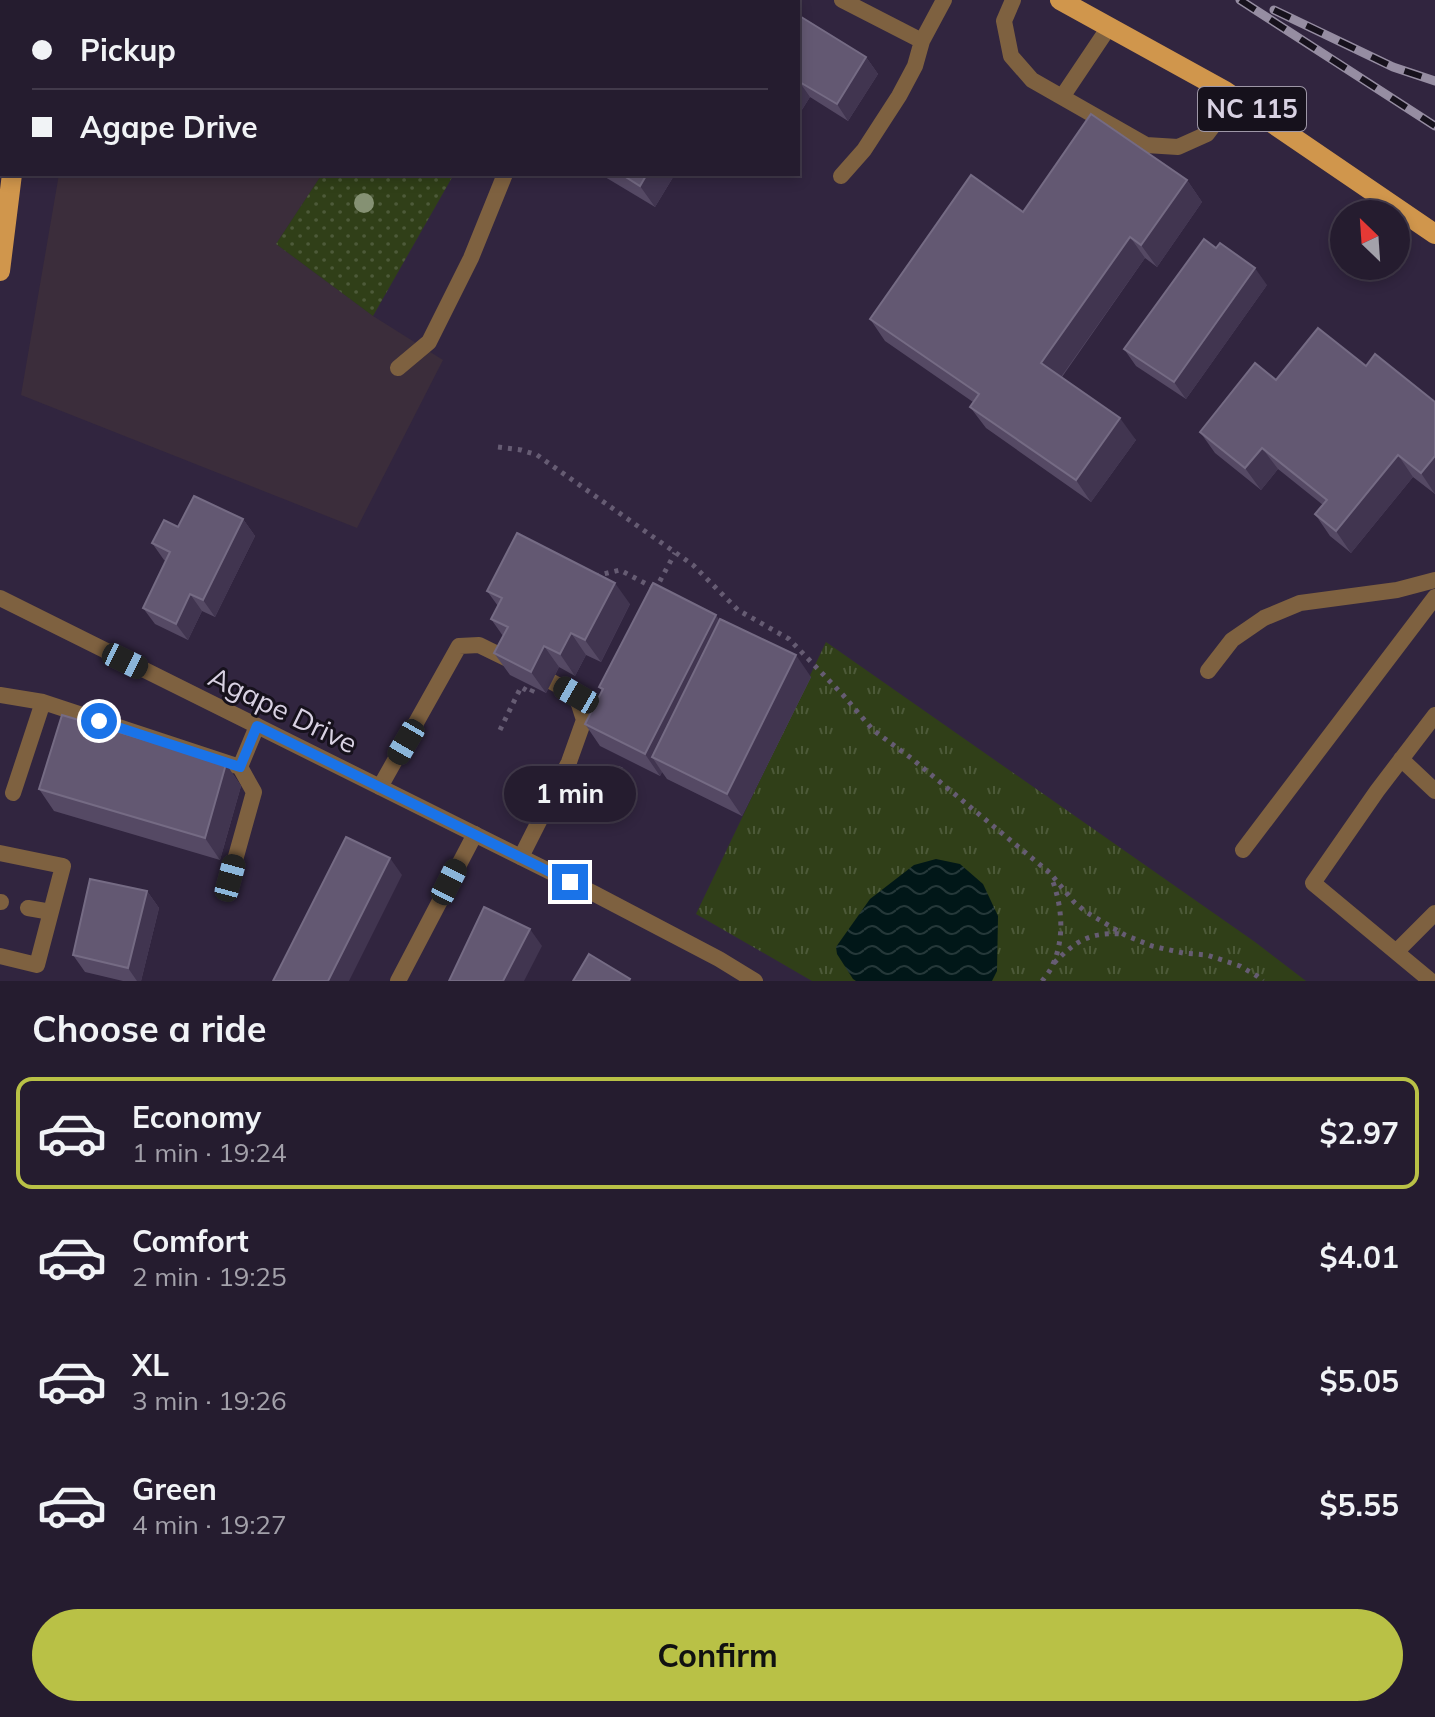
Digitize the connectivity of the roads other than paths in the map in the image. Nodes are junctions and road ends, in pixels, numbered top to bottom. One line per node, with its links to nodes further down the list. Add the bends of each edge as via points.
1 (842, 0): 6 (street)
2 (944, 0): 6 (street)
3 (1013, 0): 7 (street, via 1004,21 1011,56 1032,80)
4 (1060, 0): 5 (main road, NC 115)
5 (1109, 27): 7 (street); 8 (main road, NC 115)
6 (922, 41): 11 (street, via 899,96)
7 (1062, 97): 8 (street, via 1146,145 1178,147 1207,134)
8 (1235, 97): 12 (main road, NC 115)
9 (12, 176): 13 (main road)
10 (504, 176): 14 (street, via 429,342)
11 (841, 176)
12 (1435, 234)
13 (0, 271)
14 (398, 368)
15 (1435, 580): 19 (street, via 1300,603 1264,618 1232,640)
16 (1435, 597): 31 (street)
17 (0, 598): 24 (street, Agape Drive)
18 (516, 663): 27 (street, via 479,645 459,646)
19 (1208, 671)
20 (552, 682): 33 (street, via 576,695 584,720)
21 (0, 695): 22 (street)
22 (43, 702): 26 (street); 29 (street)
23 (1435, 715): 25 (street)
24 (257, 726): 26 (street); 27 (street, Agape Drive)
25 (1401, 759): 28 (street); 38 (street, via 1313,883)
26 (240, 767): 34 (street, via 254,792)
27 (380, 787): 30 (street, Agape Drive)
28 (1435, 791)
29 (13, 793)
30 (475, 834): 33 (street, Agape Drive); 40 (street)
31 (1243, 850)
32 (0, 853): 36 (street, via 63,866)
33 (521, 857): 41 (street, Agape Drive)
34 (230, 878)
35 (28, 908): 36 (street)
36 (51, 912): 39 (street, via 37,965)
37 (1435, 913): 38 (street)
38 (1396, 952): 42 (street)
39 (0, 956)
40 (398, 981)
41 (755, 981)
42 (1431, 981)

